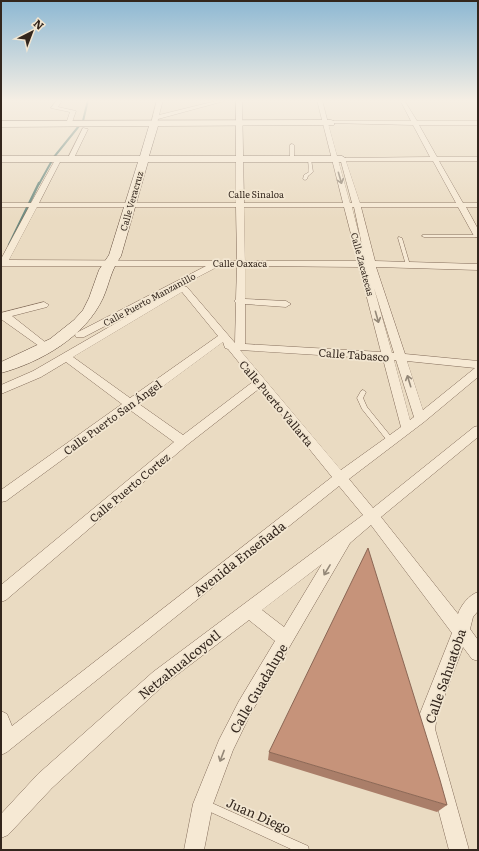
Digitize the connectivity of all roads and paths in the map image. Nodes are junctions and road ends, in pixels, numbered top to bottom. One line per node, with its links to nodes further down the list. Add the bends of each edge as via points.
1 (78, 140): 14 (street)
2 (148, 140): 15 (street, Calle Veracruz)
3 (239, 140): 16 (street)
4 (333, 140): 10 (street, Calle Zacatecas)
5 (424, 140): 11 (street)
6 (292, 145): 8 (lane)
7 (1, 159): 13 (street)
8 (292, 159): 9 (street); 16 (street)
9 (309, 159): 10 (street); 17 (lane, via 311,172)
10 (338, 159): 11 (street); 22 (street, Calle Zacatecas)
11 (436, 159): 12 (street); 23 (street)
12 (478, 159)
13 (58, 160): 14 (street); 21 (street)
14 (70, 160): 15 (street)
15 (142, 160): 16 (street); 18 (street, Calle Veracruz)
16 (240, 160): 19 (street)
17 (305, 178)
18 (130, 204): 19 (street, Calle Sinaloa); 21 (street, Calle Sinaloa); 28 (street, Calle Veracruz)
19 (240, 204): 22 (street, Calle Sinaloa); 32 (street)
20 (1, 205): 21 (street, Calle Sinaloa)
21 (33, 205): 30 (street)
22 (352, 205): 23 (street, Calle Sinaloa); 33 (street, Calle Zacatecas)
23 (459, 205): 24 (street, Calle Sinaloa); 26 (street)
24 (478, 205)
25 (424, 236): 26 (lane)
26 (478, 236)
27 (400, 238): 34 (lane)
28 (114, 260): 29 (street, Calle Oaxaca); 30 (street, Calle Oaxaca); 41 (street, Calle Veracruz, via 105,301)
29 (175, 262): 31 (street, Calle Oaxaca); 36 (street, Calle Puerto Vallarta)
30 (2, 263)
31 (219, 263): 32 (street, Calle Oaxaca); 36 (street, Calle Puerto Manzanillo)
32 (241, 263): 33 (street, Calle Oaxaca); 37 (street)
33 (366, 264): 34 (street, Calle Oaxaca); 45 (street, Calle Zacatecas, one-way to 45); 47 (street, Calle Zacatecas)
34 (408, 265): 35 (street, Calle Oaxaca)
35 (478, 267)
36 (184, 284): 42 (street, Calle Puerto Manzanillo); 43 (street, Calle Puerto Vallarta); 46 (street)
37 (239, 301): 38 (street); 43 (street)
38 (286, 304)
39 (44, 305): 40 (street)
40 (2, 315): 44 (street)
41 (90, 316): 42 (street); 44 (street)
42 (80, 335): 51 (street, via 39,360)
43 (230, 343): 45 (street, Calle Tabasco); 52 (street, Calle Puerto Vallarta); 55 (street, Calle Puerto San Ángel)
44 (46, 348): 49 (street)
45 (389, 356): 47 (street, Calle Tabasco); 57 (street, Calle Zacatecas)
46 (66, 358): 53 (street); 55 (street)
47 (402, 358): 48 (street, Calle Tabasco); 56 (street, Calle Zacatecas, one-way to 47)
48 (478, 365)
49 (1, 368)
50 (478, 371): 56 (street, Avenida Enseñada)
51 (1, 376)
52 (260, 382): 60 (street, Calle Puerto Cortez); 61 (street, Calle Puerto Vallarta)
53 (1, 390)
54 (363, 392): 59 (lane, via 360,398 364,408)
55 (129, 404): 60 (street); 62 (street, Calle Puerto San Ángel)
56 (420, 418): 57 (street, Avenida Enseñada)
57 (408, 429): 59 (street, Avenida Enseñada)
58 (477, 433): 63 (street, Netzahualcoyotl)
59 (391, 441): 61 (street, Avenida Enseñada)
60 (183, 442): 65 (street, Calle Puerto Cortez)
61 (340, 478): 63 (street, Calle Puerto Vallarta); 72 (street, Avenida Enseñada)
62 (1, 497)
63 (372, 516): 64 (street, Netzahualcoyotl); 68 (street, Calle Puerto Vallarta)
64 (347, 537): 67 (street, Netzahualcoyotl); 69 (street, Calle Guadalupe, one-way to 69)
65 (1, 595)
66 (478, 599): 68 (street, Calle Sahuatoba, via 466,613)
67 (248, 609): 69 (street); 74 (street, Netzahualcoyotl, via 159,678 45,781)
68 (461, 631): 70 (street, Calle Puerto Vallarta); 77 (street, Calle Sahuatoba, via 428,716 426,729)
69 (286, 639): 73 (street, Calle Guadalupe, one-way to 73, via 225,746)
70 (478, 653)
71 (1, 720): 72 (street)
72 (4, 744)
73 (203, 804): 75 (street, Calle Guadalupe); 76 (lane, Juan Diego)
74 (1, 828)
75 (194, 850)
76 (304, 850)
77 (459, 850)

